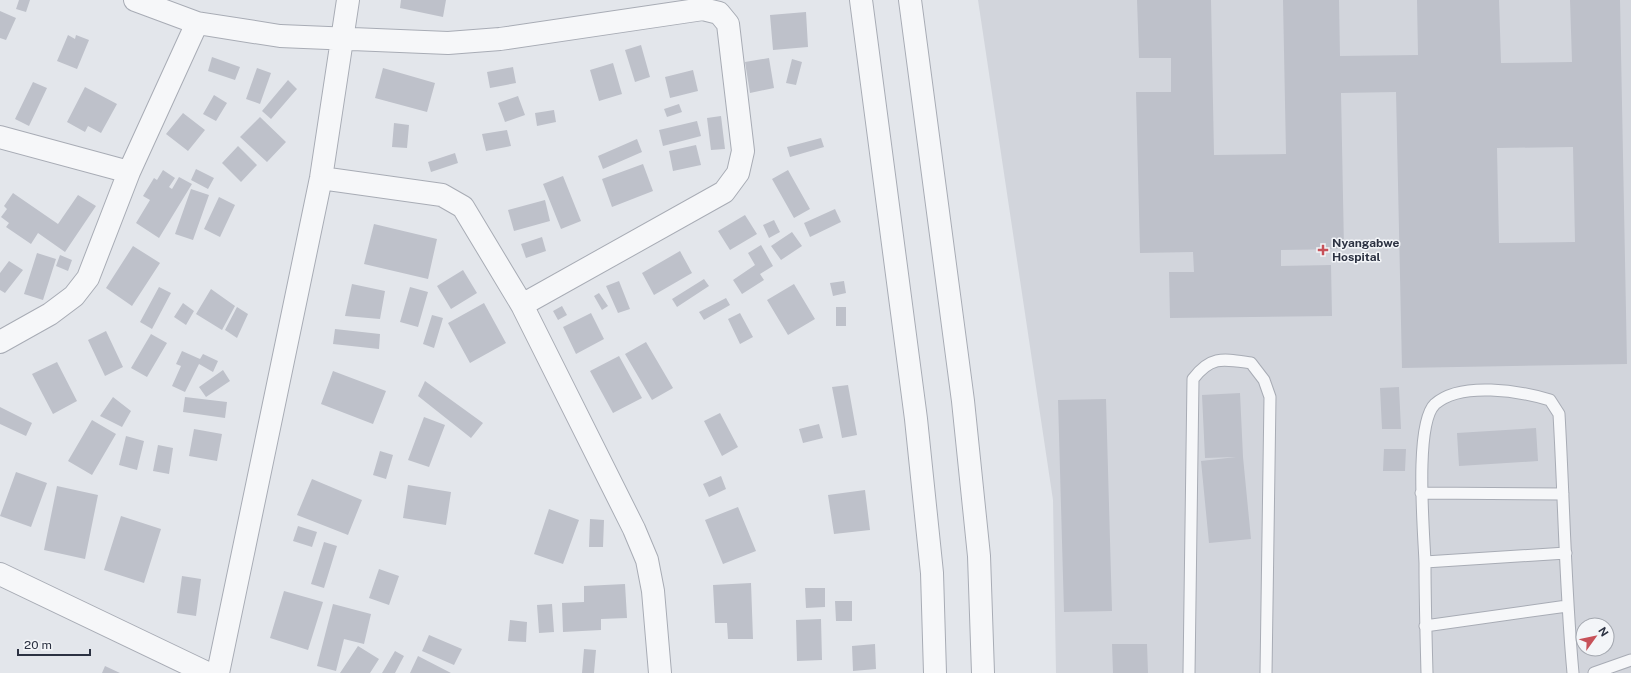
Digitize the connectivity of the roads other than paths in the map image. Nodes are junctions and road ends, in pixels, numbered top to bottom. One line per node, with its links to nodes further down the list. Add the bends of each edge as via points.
1 (135, 0): 5 (street)
2 (348, 0): 6 (street)
3 (861, 0): 23 (street, via 916,419 932,574)
4 (910, 0): 24 (street, via 963,401 979,556)
5 (197, 23): 6 (street, via 280,36); 8 (street)
6 (342, 38): 9 (street); 10 (street, via 448,43 500,39 703,9 719,13 728,24 743,151 738,174 724,192)
7 (0, 137): 8 (street)
8 (129, 172): 11 (street, via 88,278 74,296 50,314)
9 (320, 178): 10 (street, via 442,195 463,207); 21 (street)
10 (522, 305): 22 (street, via 647,560 653,591)
11 (0, 342)
12 (1421, 493): 13 (lane); 13 (lane, via 1427,420 1435,405 1452,395 1484,389 1512,391 1550,400 1559,414); 15 (lane)
13 (1563, 494): 14 (lane)
14 (1566, 553): 15 (lane); 17 (lane)
15 (1424, 562): 18 (lane)
16 (0, 574): 20 (street)
17 (1567, 606): 18 (lane); 28 (lane)
18 (1425, 626): 27 (lane)
19 (1631, 660): 29 (lane)
20 (207, 673)
21 (218, 673)
22 (660, 673)
23 (934, 673)
24 (983, 673)
25 (1189, 673): 26 (lane, via 1193,380 1211,361 1233,360 1251,363 1264,380 1270,397)
26 (1266, 673)
27 (1427, 673)
28 (1572, 673)
29 (1594, 673)

